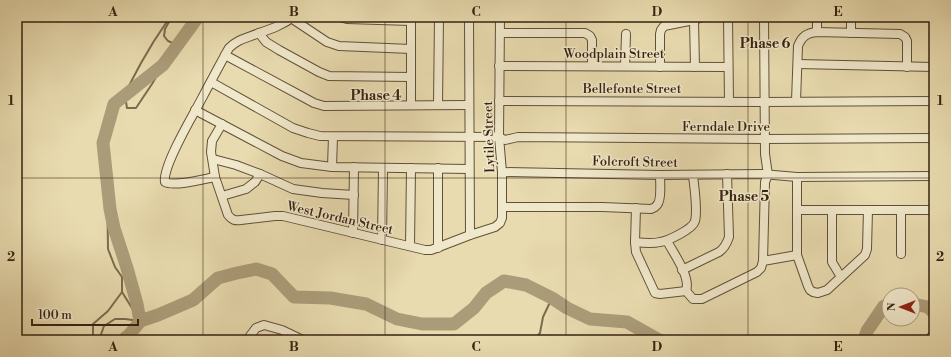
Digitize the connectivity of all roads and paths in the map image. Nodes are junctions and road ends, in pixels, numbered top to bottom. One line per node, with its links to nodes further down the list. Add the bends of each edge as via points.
1 (340, 17): 9 (street)
2 (439, 17): 37 (street)
3 (470, 17): 38 (street)
4 (500, 17): 15 (street, Lytile Street)
5 (728, 17): 26 (street)
6 (817, 17): 13 (street)
7 (851, 17): 16 (street)
8 (292, 18): 14 (street); 18 (street, via 327,42 339,46)
9 (365, 18): 12 (street)
10 (698, 18): 24 (street, via 664,26 660,34); 25 (street)
11 (766, 18): 31 (street)
12 (411, 19): 18 (street)
13 (813, 32): 16 (street); 20 (street, via 800,40)
14 (260, 33): 19 (street, via 240,39); 29 (street, via 266,42 274,47 329,76)
15 (500, 33): 21 (street, Lytile Street); 22 (street, via 585,34 592,40)
16 (851, 33): 27 (street, via 900,34 905,37)
17 (626, 34): 23 (street)
18 (411, 49): 29 (street)
19 (225, 55): 30 (street); 36 (street, via 324,106)
20 (798, 64): 27 (street); 33 (street)
21 (499, 66): 22 (street, Woodplain Street); 32 (street, Lytile Street)
22 (592, 66): 23 (street, Woodplain Street)
23 (625, 66): 24 (street, Woodplain Street)
24 (660, 67): 25 (street, Woodplain Street)
25 (695, 67): 26 (street, Woodplain Street)
26 (728, 67): 35 (street)
27 (907, 67): 28 (street)
28 (934, 67)
29 (411, 77): 36 (street)
30 (211, 82): 39 (street); 41 (street, Ferndale Drive, via 293,128)
31 (764, 100): 33 (street, Bellefonte Street); 35 (street, Bellefonte Street); 45 (street, via 760,120)
32 (499, 101): 35 (street, Bellefonte Street); 43 (street, Lytile Street)
33 (796, 101): 34 (street, Bellefonte Street)
34 (934, 101)
35 (729, 102)
36 (411, 105): 37 (street)
37 (438, 105): 38 (street)
38 (469, 105): 42 (street)
39 (195, 110): 40 (street); 59 (street, via 177,145 164,179 170,184)
40 (222, 124): 46 (street, West Jordan Street, via 212,141); 47 (street, via 294,161)
41 (333, 137): 42 (street, Ferndale Drive); 47 (street)
42 (469, 137): 43 (street, Ferndale Drive); 52 (street)
43 (499, 137): 45 (street, Ferndale Drive, via 505,140 518,137); 53 (street, Lytile Street)
44 (934, 138): 45 (street, Ferndale Drive)
45 (762, 139): 60 (street, via 760,154)
46 (213, 159): 54 (street); 59 (street, West Jordan Street)
47 (332, 167): 48 (street)
48 (354, 167): 49 (street); 62 (street)
49 (383, 168): 50 (street); 73 (street)
50 (411, 168): 51 (street); 76 (street)
51 (438, 168): 52 (street); 77 (street)
52 (469, 169): 72 (street)
53 (502, 172): 57 (street, Folcroft Street); 64 (street, Lytile Street)
54 (260, 174): 62 (street, via 293,189); 63 (street, via 246,189)
55 (693, 174): 56 (street, Folcroft Street); 57 (street, Folcroft Street); 74 (street, via 695,222 692,227)
56 (727, 174): 60 (street, Folcroft Street); 81 (street, via 727,244 719,252)
57 (660, 175): 65 (street, via 660,200 656,207)
58 (934, 176): 61 (street, Folcroft Street)
59 (215, 177): 63 (street, West Jordan Street)
60 (765, 177): 61 (street, Folcroft Street); 80 (street)
61 (797, 177): 66 (street)
62 (354, 195): 71 (street)
63 (222, 196): 71 (street, West Jordan Street, via 231,219 283,216)
64 (502, 207): 65 (street); 72 (street, Lytile Street, via 502,218 495,228)
65 (636, 208): 75 (street)
66 (798, 210): 67 (street); 79 (street)
67 (832, 210): 68 (street); 82 (street, via 832,262)
68 (868, 210): 69 (street); 82 (street, via 865,255)
69 (901, 210): 70 (street); 78 (street)
70 (934, 210)
71 (353, 233): 73 (street, West Jordan Street)
72 (470, 235): 77 (street, West Jordan Street)
73 (382, 240): 76 (street, West Jordan Street)
74 (667, 241): 75 (street); 81 (street)
75 (635, 242): 83 (street, via 636,252 655,292)
76 (410, 246): 77 (street, West Jordan Street, via 425,250)
77 (438, 248)
78 (901, 254)
79 (797, 255): 80 (street); 82 (street, via 808,286 813,292 827,290)
80 (763, 261): 83 (street, via 757,272 702,299 693,299)
81 (682, 270): 83 (street, via 687,281)
82 (841, 277)
83 (686, 292)
84 (934, 335): 87 (street)
85 (246, 340): 86 (street, via 256,328 264,325)
86 (303, 340)
87 (930, 340)

